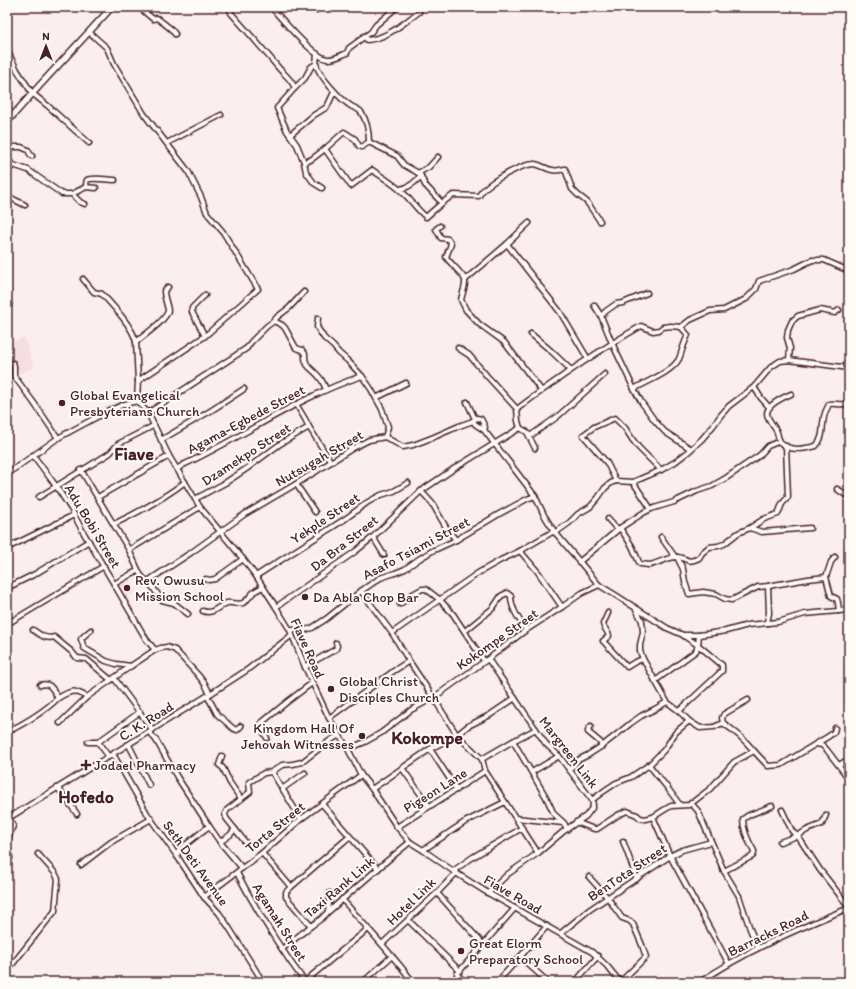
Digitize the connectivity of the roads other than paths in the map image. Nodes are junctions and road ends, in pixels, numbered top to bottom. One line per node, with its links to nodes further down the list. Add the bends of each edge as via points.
1 (112, 7): 7 (main road)
2 (139, 7): 8 (street)
3 (233, 7): 13 (street, via 230,9 231,13 292,80)
4 (271, 7): 11 (street, via 308,48)
5 (397, 7): 9 (street)
6 (419, 12): 9 (street, via 386,35 373,40 367,40)
7 (89, 32): 15 (main road); 22 (street, via 107,48 144,114)
8 (175, 34)
9 (364, 36): 11 (street, via 347,53 328,60)
10 (7, 50): 15 (street)
11 (317, 54): 12 (street)
12 (316, 64): 13 (street); 14 (street)
13 (295, 88): 19 (street, via 277,108)
14 (334, 92): 19 (street, via 327,107); 20 (street, via 360,111 368,129)
15 (32, 93): 18 (main road); 21 (street)
16 (7, 113): 18 (street)
17 (220, 115): 22 (street)
18 (8, 120)
19 (290, 135): 28 (street)
20 (369, 142): 24 (street, via 362,147 359,146 355,139 344,132); 31 (street, via 397,156 404,165)
21 (89, 143)
22 (167, 143): 60 (street, via 188,171 207,213 223,232 258,289)
23 (7, 147): 25 (street, via 25,148)
24 (325, 149): 28 (street); 36 (street, via 351,186 372,170)
25 (32, 156)
26 (438, 157): 31 (street)
27 (7, 160): 29 (street)
28 (304, 163): 35 (street, via 306,172 314,183)
29 (13, 165): 30 (street); 37 (street, via 28,170 62,194)
30 (7, 173)
31 (419, 175): 36 (street, via 415,182); 39 (street)
32 (115, 180): 33 (street, via 88,180)
33 (86, 187): 34 (street); 37 (street)
34 (96, 188)
35 (322, 188)
36 (400, 189): 39 (street, via 426,217)
37 (72, 194): 40 (street)
38 (7, 196): 41 (street)
39 (442, 203): 42 (street, via 453,195 479,196 487,186 513,170 536,164 554,171 565,169 572,189 587,202)
40 (85, 204)
41 (26, 205)
42 (600, 221)
43 (529, 224): 45 (street)
44 (440, 226): 48 (street, via 436,229 442,238 448,238 451,244 446,257)
45 (508, 244): 48 (street); 64 (street, via 560,312)
46 (849, 271): 58 (street, via 824,260 812,260 794,270 759,281 756,289 746,299 724,310 703,314)
47 (83, 279): 61 (street, via 94,292 102,294 130,327)
48 (465, 280): 77 (street, via 461,300 466,310 479,324 504,342)
49 (168, 286): 61 (street, via 164,291 167,315)
50 (304, 292): 57 (street)
51 (647, 293): 55 (street, via 616,304)
52 (206, 295): 60 (street, via 192,308)
53 (594, 305): 55 (street)
54 (839, 310): 65 (street, via 835,313 820,310 798,316 788,330)
55 (601, 316): 62 (street)
56 (318, 318): 70 (street, via 317,327 324,338)
57 (274, 321): 75 (street, via 285,328 296,348 302,350 306,365 321,378); 86 (street, via 247,348)
58 (681, 327): 62 (street, via 671,326 654,330 641,326); 76 (street, via 688,335 673,366 662,375)
59 (530, 334): 68 (street)
60 (205, 336): 71 (street)
61 (136, 342): 71 (street)
62 (612, 343): 64 (street); 76 (street)
63 (458, 348): 85 (street, via 470,354)
64 (588, 359): 68 (street)
65 (789, 360): 67 (street); 73 (street, via 780,361 771,367)
66 (13, 363): 94 (street, via 14,376)
67 (849, 368)
68 (571, 370): 77 (street)
69 (605, 374): 92 (street, via 558,417)
70 (362, 376): 75 (street, Agama-Egbede Street); 79 (street)
71 (138, 381): 80 (street)
72 (406, 382): 79 (street)
73 (754, 387): 84 (street); 100 (street, via 729,406)
74 (244, 389): 95 (street)
75 (326, 389): 83 (street, Agama-Egbede Street)
76 (634, 389): 100 (street, via 665,432)
77 (541, 390): 85 (street)
78 (791, 394): 84 (street, via 780,398)
79 (376, 398): 93 (street, via 388,427)
80 (137, 401): 86 (street, Fiave Road); 94 (street, via 108,411)
81 (467, 402): 87 (street)
82 (849, 403): 98 (street, via 829,404 824,414 822,438 816,446 794,449)
83 (296, 404): 89 (street); 104 (street, Agama-Egbede Street)
84 (769, 407): 96 (street, via 767,413)
85 (517, 409): 90 (street)
86 (148, 413): 88 (street, Fiave Road)
87 (474, 420): 91 (street, via 475,424); 91 (street, via 481,419); 93 (street, Nutsugah Street, via 403,447)
88 (153, 426): 95 (street, Fiave Road); 105 (street, via 118,444 110,453)
89 (309, 428): 103 (street); 120 (street, Dzamekpo Street, via 280,444 225,483)
90 (520, 428): 92 (street); 97 (street, Da Bra Street)
91 (484, 430): 97 (street)
92 (530, 436): 99 (street)
93 (385, 437): 103 (street, Nutsugah Street, via 369,440)
94 (58, 438): 101 (street)
95 (161, 440): 102 (street, Fiave Road)
96 (780, 441): 98 (street); 122 (street, via 768,446 760,455 717,483)
97 (494, 443): 115 (street, Da Bra Street); 116 (street)
98 (786, 446): 127 (street, via 788,497 778,514)
99 (535, 448)
100 (691, 449): 106 (street)
101 (33, 455): 107 (street); 113 (street, Adu Bobi Street)
102 (169, 456): 104 (street, Fiave Road); 118 (street)
103 (331, 462): 112 (street, Nutsugah Street)
104 (177, 469): 109 (street, Fiave Road)
105 (81, 470): 113 (street); 118 (street)
106 (661, 470): 108 (street, via 615,418 583,435 607,463); 110 (street)
107 (7, 474)
108 (616, 481): 110 (street); 131 (street, via 604,488 590,507)
109 (185, 482): 120 (street, Fiave Road); 126 (street, via 171,493)
110 (633, 482): 122 (street)
111 (408, 483): 148 (street, Yekple Street, via 368,502)
112 (296, 484): 123 (street); 130 (street, Nutsugah Street)
113 (56, 486): 117 (street); 124 (street, Adu Bobi Street)
114 (837, 489): 119 (street)
115 (421, 491): 133 (street, Da Bra Street); 134 (street)
116 (535, 496): 131 (street); 134 (street, Asafo Tsiami Street)
117 (39, 497)
118 (98, 497): 126 (street)
119 (849, 497)
120 (195, 499): 121 (street, Fiave Road)
121 (200, 507): 130 (street, Fiave Road); 137 (street)
122 (651, 510): 129 (street)
123 (315, 512)
124 (74, 515): 135 (street, Adu Bobi Street); 136 (street)
125 (608, 519): 129 (street)
126 (114, 524): 137 (street)
127 (750, 528): 128 (street, via 762,532); 140 (street, via 738,533 724,544 709,547 700,558 688,561)
128 (810, 528)
129 (620, 529): 140 (street, via 640,564 649,565); 143 (street)
130 (220, 532): 142 (street, Fiave Road); 151 (street, Nutsugah Street)
131 (555, 532): 138 (street); 143 (street)
132 (661, 537): 140 (street)
133 (373, 538): 139 (street); 160 (street, Da Bra Street)
134 (456, 540): 157 (street, Asafo Tsiami Street, via 426,555 401,572 380,578)
135 (89, 541): 145 (street, Adu Bobi Street); 156 (street)
136 (7, 548)
137 (129, 550): 144 (street)
138 (520, 551): 158 (street, via 478,573); 161 (street, via 538,572)
139 (384, 555)
140 (676, 557): 154 (street, via 683,569 689,594 702,592 732,600 758,587)
141 (835, 557): 149 (street)
142 (243, 559): 148 (street, Fiave Road); 150 (street, via 215,579)
143 (579, 562): 153 (street)
144 (136, 564): 146 (street); 147 (street)
145 (104, 566): 152 (street, Adu Bobi Street); 169 (street)
146 (138, 571): 147 (street); 151 (street)
147 (133, 573): 152 (street)
148 (256, 576): 155 (street, Fiave Road)
149 (826, 577): 154 (street); 165 (street, via 831,596 837,599)
150 (206, 579)
151 (148, 581): 167 (street, via 162,600 174,603)
152 (114, 584): 181 (street, Adu Bobi Street)
153 (598, 585): 161 (street, Kokompe Street); 162 (street)
154 (770, 586): 168 (street)
155 (263, 587): 160 (street, Fiave Road); 164 (street, via 241,604 227,603 211,612)
156 (7, 588)
157 (361, 591): 172 (street, Asafo Tsiami Street, via 312,628); 175 (street)
158 (440, 599): 159 (street, Margreen Link, via 422,589); 174 (street, Margreen Link); 175 (street)
159 (400, 604)
160 (276, 607): 172 (street, Fiave Road)
161 (562, 608): 173 (street, Kokompe Street)
162 (636, 608): 177 (street); 183 (street, via 642,621 640,651)
163 (849, 610): 165 (street)
164 (203, 611)
165 (838, 611): 168 (street, via 805,614)
166 (608, 613): 183 (street, via 603,624 609,636 603,641 627,667)
167 (188, 614)
168 (767, 623): 178 (street)
169 (7, 624)
170 (33, 630): 187 (street, via 42,636 54,637 77,658 86,659)
171 (91, 630): 185 (street, via 81,639 84,648 106,661)
172 (290, 630): 176 (street, Fiave Road)
173 (526, 630): 174 (street, via 514,609 511,596 507,593); 182 (street, Kokompe Street)
174 (465, 631): 182 (street, Margreen Link)
175 (392, 633): 184 (street)
176 (292, 634): 186 (street, Fiave Road); 191 (street, C. K. Road, via 247,670)
177 (683, 635): 178 (street); 180 (street)
178 (698, 635): 180 (street)
179 (336, 642): 186 (street, via 336,649)
180 (698, 645): 188 (street, via 693,654); 198 (street, via 722,665 722,671)
181 (155, 650): 185 (street); 191 (street, via 175,650 205,684)
182 (486, 660): 194 (street, Kokompe Street); 195 (street, Margreen Link)
183 (643, 660): 188 (street)
184 (409, 661): 194 (street); 200 (street)
185 (131, 666): 187 (street)
186 (305, 667): 189 (street, Fiave Road)
187 (113, 679): 192 (street); 199 (street)
188 (655, 681): 197 (street)
189 (312, 683): 200 (street, Fiave Road); 212 (street, via 260,724)
190 (40, 685): 193 (street, via 48,684)
191 (209, 695): 204 (street, via 217,714 233,729 237,730); 208 (street, C. K. Road)
192 (87, 697): 193 (street, via 73,691); 202 (street)
193 (58, 698): 209 (street, via 28,721)
194 (433, 698): 211 (street); 219 (street, Kokompe Street, via 411,710 381,733)
195 (516, 698): 207 (street, Margreen Link); 211 (street)
196 (748, 700): 203 (street, via 724,714)
197 (667, 702): 198 (street); 218 (street, via 631,723)
198 (679, 711): 201 (street)
199 (140, 712): 208 (street); 215 (street)
200 (329, 718): 210 (street, Fiave Road)
201 (689, 721): 203 (street, via 700,728); 227 (street, via 676,732 664,750)
202 (60, 723)
203 (723, 723): 221 (street, via 745,740)
204 (241, 726)
205 (591, 726): 218 (street, via 588,732)
206 (835, 728): 216 (street, via 834,732)
207 (536, 729): 213 (street); 224 (street, Margreen Link, via 546,744)
208 (150, 731): 217 (street, C. K. Road); 260 (street)
209 (7, 732)
210 (339, 735): 219 (street, Fiave Road); 232 (street, via 302,762 282,765)
211 (457, 735): 220 (street); 226 (street)
212 (268, 738)
213 (513, 741): 226 (street); 233 (street)
214 (88, 742): 215 (street)
215 (98, 742): 222 (street, Seth Deti Avenue)
216 (816, 744): 221 (street, via 781,765 768,766); 228 (street, via 824,746)
217 (129, 745): 222 (street, C. K. Road); 237 (street)
218 (602, 746): 230 (street, via 578,760)
219 (348, 749): 235 (street, Fiave Road)
220 (430, 749): 229 (street); 241 (street)
221 (754, 751): 245 (street, via 734,762 710,789)
222 (111, 756): 238 (street, C. K. Road); 256 (street, Seth Deti Avenue)
223 (222, 756): 242 (street, via 219,766 223,768)
224 (559, 756): 230 (street, Margreen Link); 233 (street)
225 (849, 759): 228 (street)
226 (482, 760): 231 (street)
227 (649, 765): 243 (street); 247 (street)
228 (839, 765): 236 (street)
229 (402, 768): 240 (street); 248 (street)
230 (569, 770): 243 (street, Margreen Link)
231 (485, 771): 241 (street, Pigeon Lane); 244 (street)
232 (272, 772): 239 (street); 242 (street, via 264,773 249,782 250,792)
233 (532, 772): 259 (street, via 554,814)
234 (305, 773): 239 (street)
235 (361, 775): 240 (street, Fiave Road); 246 (street, Torta Street)
236 (849, 779)
237 (149, 785)
238 (58, 788): 251 (street); 253 (street, C. K. Road)
239 (282, 789): 257 (street)
240 (372, 789): 261 (street, Fiave Road)
241 (457, 790): 248 (street, Pigeon Lane)
242 (241, 799): 263 (street, via 225,814)
243 (592, 800): 258 (street, Margreen Link, via 590,812)
244 (505, 802): 255 (street); 273 (street, via 465,822)
245 (691, 803): 247 (street); 270 (street, via 698,811)
246 (322, 804): 257 (street, Torta Street); 266 (street)
247 (680, 805): 254 (street, via 671,806)
248 (429, 806): 261 (street, Pigeon Lane)
249 (772, 806): 283 (street, via 743,819 745,833 754,851 753,856)
250 (782, 810): 265 (street)
251 (77, 814)
252 (826, 815): 265 (street, via 822,824)
253 (8, 817): 279 (street, via 13,826 7,842)
254 (653, 817): 258 (street, via 640,818 627,811 597,829); 278 (street)
255 (516, 818): 259 (street); 262 (street)
256 (151, 819): 277 (street, Seth Deti Avenue); 280 (street, via 111,842)
257 (301, 819): 274 (street, Torta Street)
258 (576, 822): 264 (street, Margreen Link)
259 (564, 824): 264 (street)
260 (209, 826): 268 (street); 277 (street, via 179,850)
261 (397, 827): 269 (street, Fiave Road)
262 (522, 828): 275 (street); 284 (street, Hotel Link, via 473,857)
263 (235, 829): 268 (street); 272 (street)
264 (567, 829): 275 (street, Margreen Link)
265 (797, 836): 271 (street); 296 (street)
266 (349, 837): 282 (street); 288 (street)
267 (623, 841): 287 (street)
268 (220, 842): 281 (street)
269 (410, 842): 273 (street, Fiave Road); 282 (street, Taxi Rank Link)
270 (711, 842): 278 (street, BenTota Street); 283 (street)
271 (780, 842)
272 (246, 843)
273 (422, 850): 284 (street, Fiave Road)
274 (262, 852): 281 (street, Torta Street); 288 (street)
275 (538, 853): 291 (street, Margreen Link, via 508,874)
276 (38, 854): 311 (street, via 58,879 55,911)
277 (176, 856): 292 (street, Seth Deti Avenue)
278 (670, 856): 287 (street, BenTota Street); 310 (street)
279 (10, 858)
280 (81, 865)
281 (242, 868): 285 (street, Torta Street)
282 (378, 869): 294 (street, Taxi Rank Link)
283 (724, 871): 305 (street, via 739,896)
284 (454, 872): 290 (street, Hotel Link); 291 (street, Fiave Road)
285 (237, 873): 292 (street, Torta Street); 306 (street, Agamah Street)
286 (589, 877): 293 (street)
287 (637, 879): 293 (street, BenTota Street)
288 (291, 887): 299 (street, via 285,896)
289 (330, 893): 297 (street)
290 (437, 893): 298 (street, Hotel Link); 304 (street)
291 (488, 893): 295 (street, Fiave Road)
292 (204, 897): 314 (street, Seth Deti Avenue, via 219,913)
293 (608, 898): 302 (street, BenTota Street); 321 (street, via 622,918 633,924 646,957)
294 (342, 899): 297 (street, Taxi Rank Link); 301 (street)
295 (515, 908): 300 (street, Fiave Road); 304 (street)
296 (849, 908): 305 (street, Barracks Road)
297 (328, 912): 299 (street, Taxi Rank Link)
298 (408, 920): 303 (street, Hotel Link); 312 (street)
299 (311, 926): 306 (street, Taxi Rank Link)
300 (547, 926): 302 (street, Fiave Road); 309 (street)
301 (368, 929): 303 (street); 315 (street)
302 (560, 933): 308 (street, Fiave Road)
303 (382, 944): 307 (street)
304 (483, 944): 312 (street)
305 (758, 948): 310 (street, Barracks Road)
306 (282, 949): 315 (street, Agamah Street)
307 (392, 956): 313 (street); 316 (street)
308 (598, 956): 320 (street); 321 (street, Fiave Road)
309 (520, 957): 318 (street); 319 (street)
310 (729, 964): 322 (street, Barracks Road)
311 (7, 971)
312 (460, 971): 317 (street, via 458,974)
313 (411, 981)
314 (263, 982)
315 (305, 982)
316 (363, 982)
317 (464, 982)
318 (497, 982)
319 (547, 982)
320 (575, 982)
321 (620, 982)
322 (700, 982)

